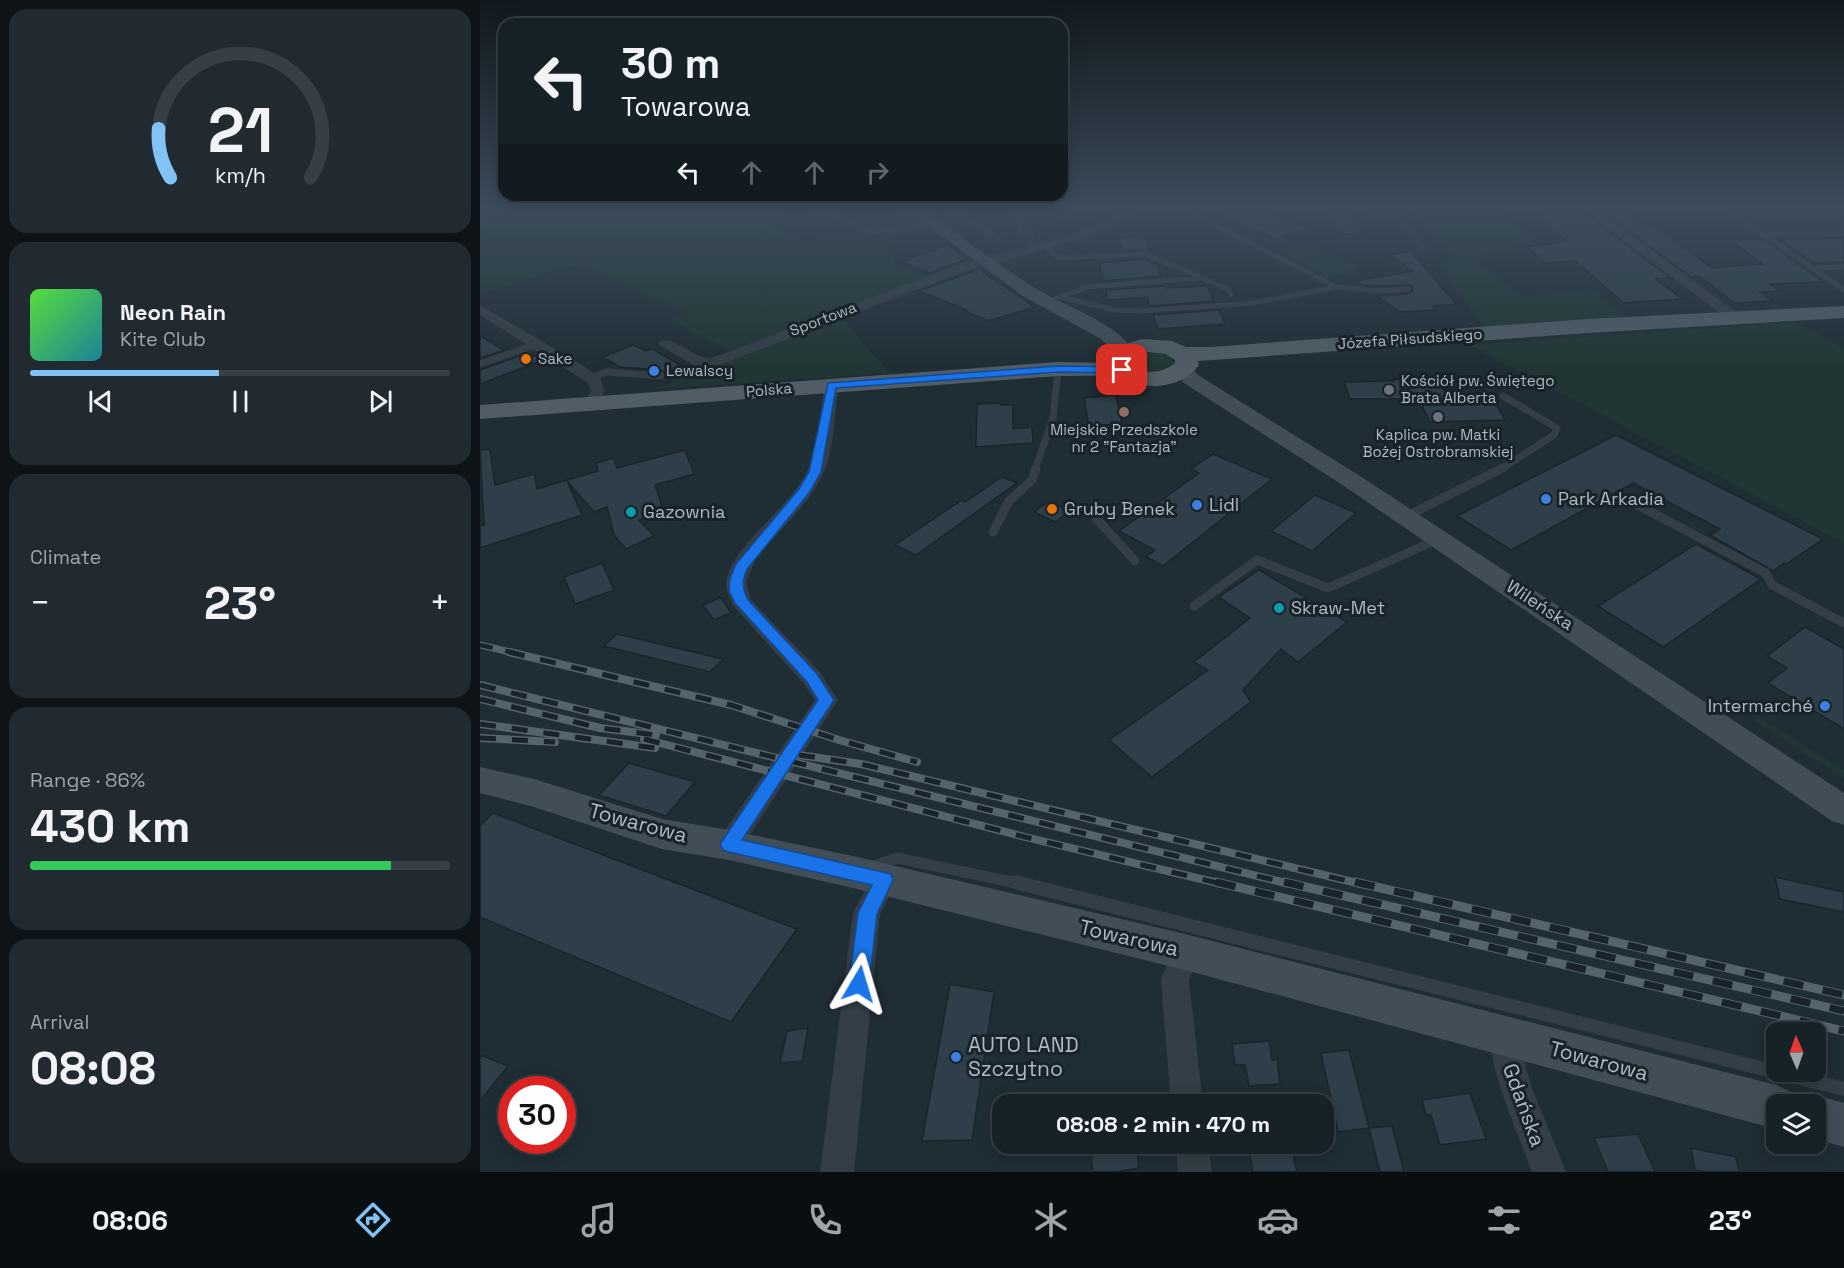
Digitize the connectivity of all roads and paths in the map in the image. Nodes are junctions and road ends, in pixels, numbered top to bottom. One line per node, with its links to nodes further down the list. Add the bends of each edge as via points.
1 (981, 261): 20 (street, Sportowa, via 714,362 700,363)
2 (984, 261): 14 (street)
3 (1161, 261): 9 (lane)
4 (1285, 261): 10 (lane)
5 (1658, 261): 17 (street)
6 (1802, 261): 8 (lane)
7 (1844, 267): 8 (lane)
8 (1812, 268): 12 (lane)
9 (1203, 278): 13 (lane); 14 (lane, via 1087,287)
10 (1336, 287): 11 (lane); 14 (lane, via 1253,303 1142,311)
11 (1408, 289)
12 (1844, 290)
13 (1231, 294)
14 (1052, 300): 18 (street)
15 (480, 309): 19 (street)
16 (1844, 312): 17 (main road, Józefa Piłsudskiego)
17 (1735, 318): 23 (main road, Józefa Piłsudskiego)
18 (1088, 324): 21 (street); 22 (street, via 1121,344)
19 (537, 344): 24 (lane); 27 (street)
20 (665, 344)
21 (1152, 345): 22 (main road, via 1137,347); 23 (main road, via 1168,346)
22 (1122, 360): 25 (main road, Polska); 28 (main road, via 1138,377)
23 (1184, 363): 28 (main road, via 1172,375); 31 (street, Wileńska, via 1191,379)
24 (480, 364)
25 (1058, 369): 29 (main road, Polska); 37 (lane, via 1049,434 1032,480 1009,501)
26 (661, 376): 27 (lane, via 606,372)
27 (590, 378): 32 (street, via 598,391)
28 (1157, 378): 31 (street, Wileńska)
29 (832, 385): 32 (main road, Polska); 44 (street, via 815,472 736,579 742,603 812,678 826,700)
30 (1503, 396): 35 (lane, via 1548,420 1557,428 1554,435 1508,466)
31 (1233, 404): 35 (street, Wileńska)
32 (590, 405): 33 (main road, Polska)
33 (480, 412)
34 (1638, 505): 41 (lane, via 1766,573 1772,585)
35 (1405, 517): 38 (street, Wileńska)
36 (1096, 518): 39 (lane)
37 (993, 532)
38 (1439, 539): 40 (lane, via 1328,588 1257,561); 43 (street, Wileńska)
39 (1135, 561)
40 (1194, 606)
41 (1844, 623)
42 (480, 780): 44 (street, Towarowa, via 662,834)
43 (1844, 811)
44 (729, 844): 45 (street, Towarowa)
45 (868, 876): 46 (street, Towarowa); 48 (lane, via 897,858 1002,879); 54 (street)
46 (1185, 952): 47 (street, Towarowa); 49 (street, via 1175,980)
47 (1503, 1036): 50 (street, Towarowa); 56 (street, Gdańska, via 1516,1088)
48 (1844, 1089)
49 (1186, 1094)
50 (1766, 1104)
51 (1826, 1120): 52 (street)
52 (1844, 1125)
53 (1193, 1154): 55 (street)
54 (837, 1172)
55 (1195, 1172)
56 (1550, 1172)

